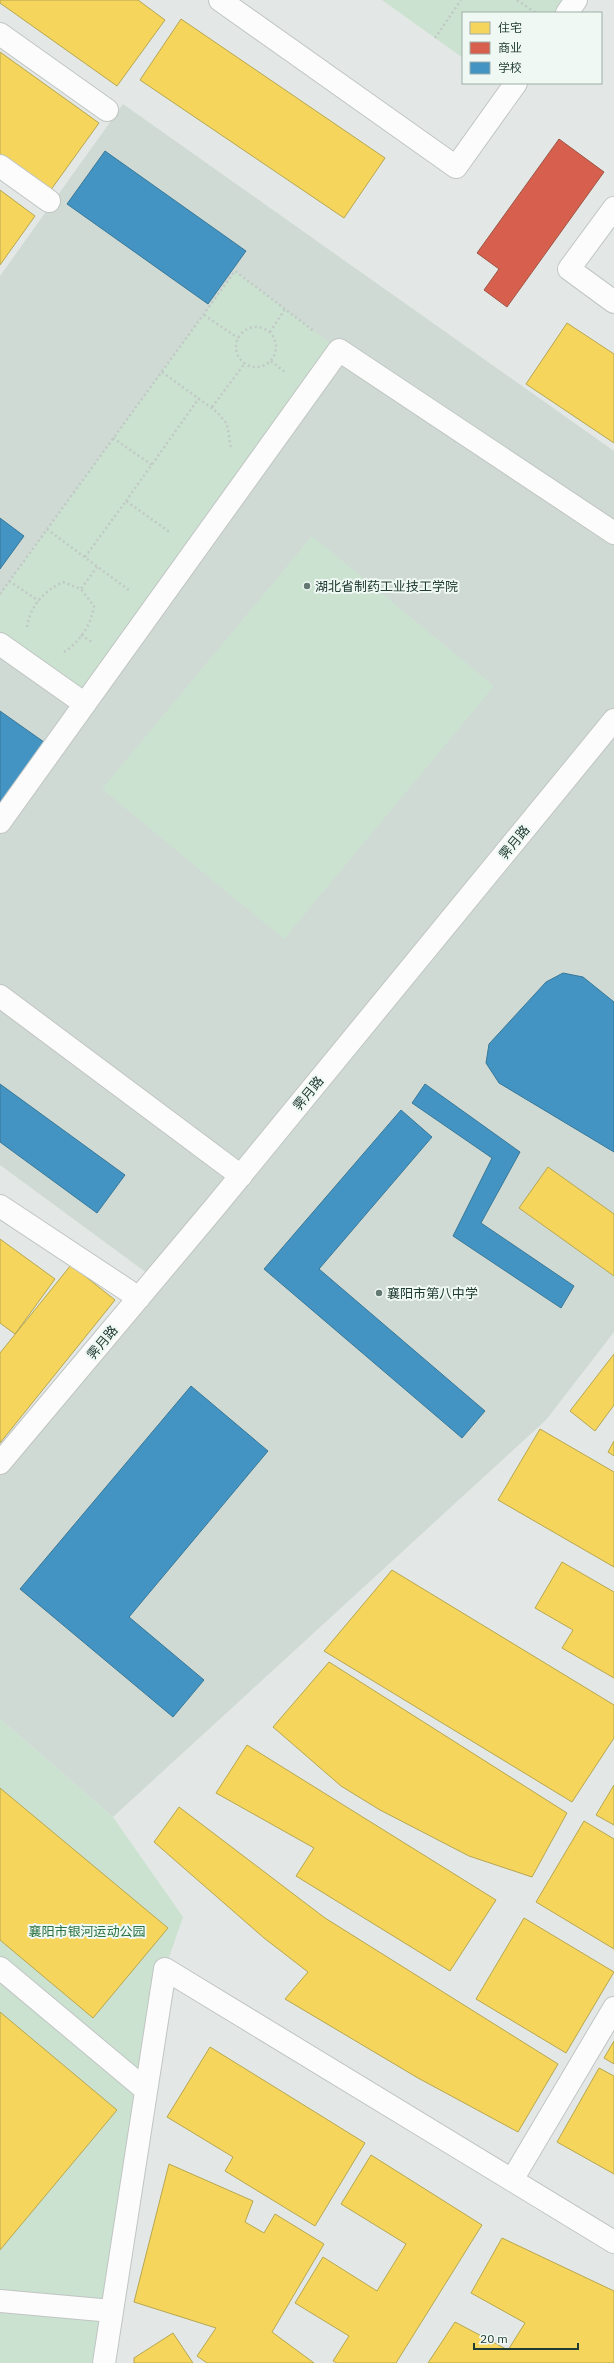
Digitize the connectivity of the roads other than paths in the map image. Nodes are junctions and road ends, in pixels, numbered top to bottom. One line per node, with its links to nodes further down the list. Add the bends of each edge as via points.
1 (220, 0): 5 (street, via 456,167)
2 (576, 0): 3 (street)
3 (568, 12)
4 (0, 34): 6 (street)
5 (515, 84)
6 (107, 110)
7 (0, 166): 8 (street)
8 (49, 201)
9 (614, 208): 10 (street, via 569,270)
10 (614, 302)
11 (614, 534): 13 (street, via 339,350)
12 (0, 644): 13 (street)
13 (84, 704): 15 (street)
14 (614, 720): 17 (street, 霁月路)
15 (0, 822)
16 (0, 996): 17 (street)
17 (241, 1176): 19 (street, 霁月路)
18 (0, 1206): 19 (street)
19 (138, 1298): 20 (street, 霁月路)
20 (0, 1463)
21 (0, 1968): 23 (street)
22 (614, 2008): 24 (street)
23 (146, 2090): 24 (street, via 165,1969); 27 (street)
24 (512, 2180): 25 (street)
25 (614, 2242)
26 (0, 2301): 27 (street)
27 (112, 2311): 28 (street)
28 (104, 2363)

